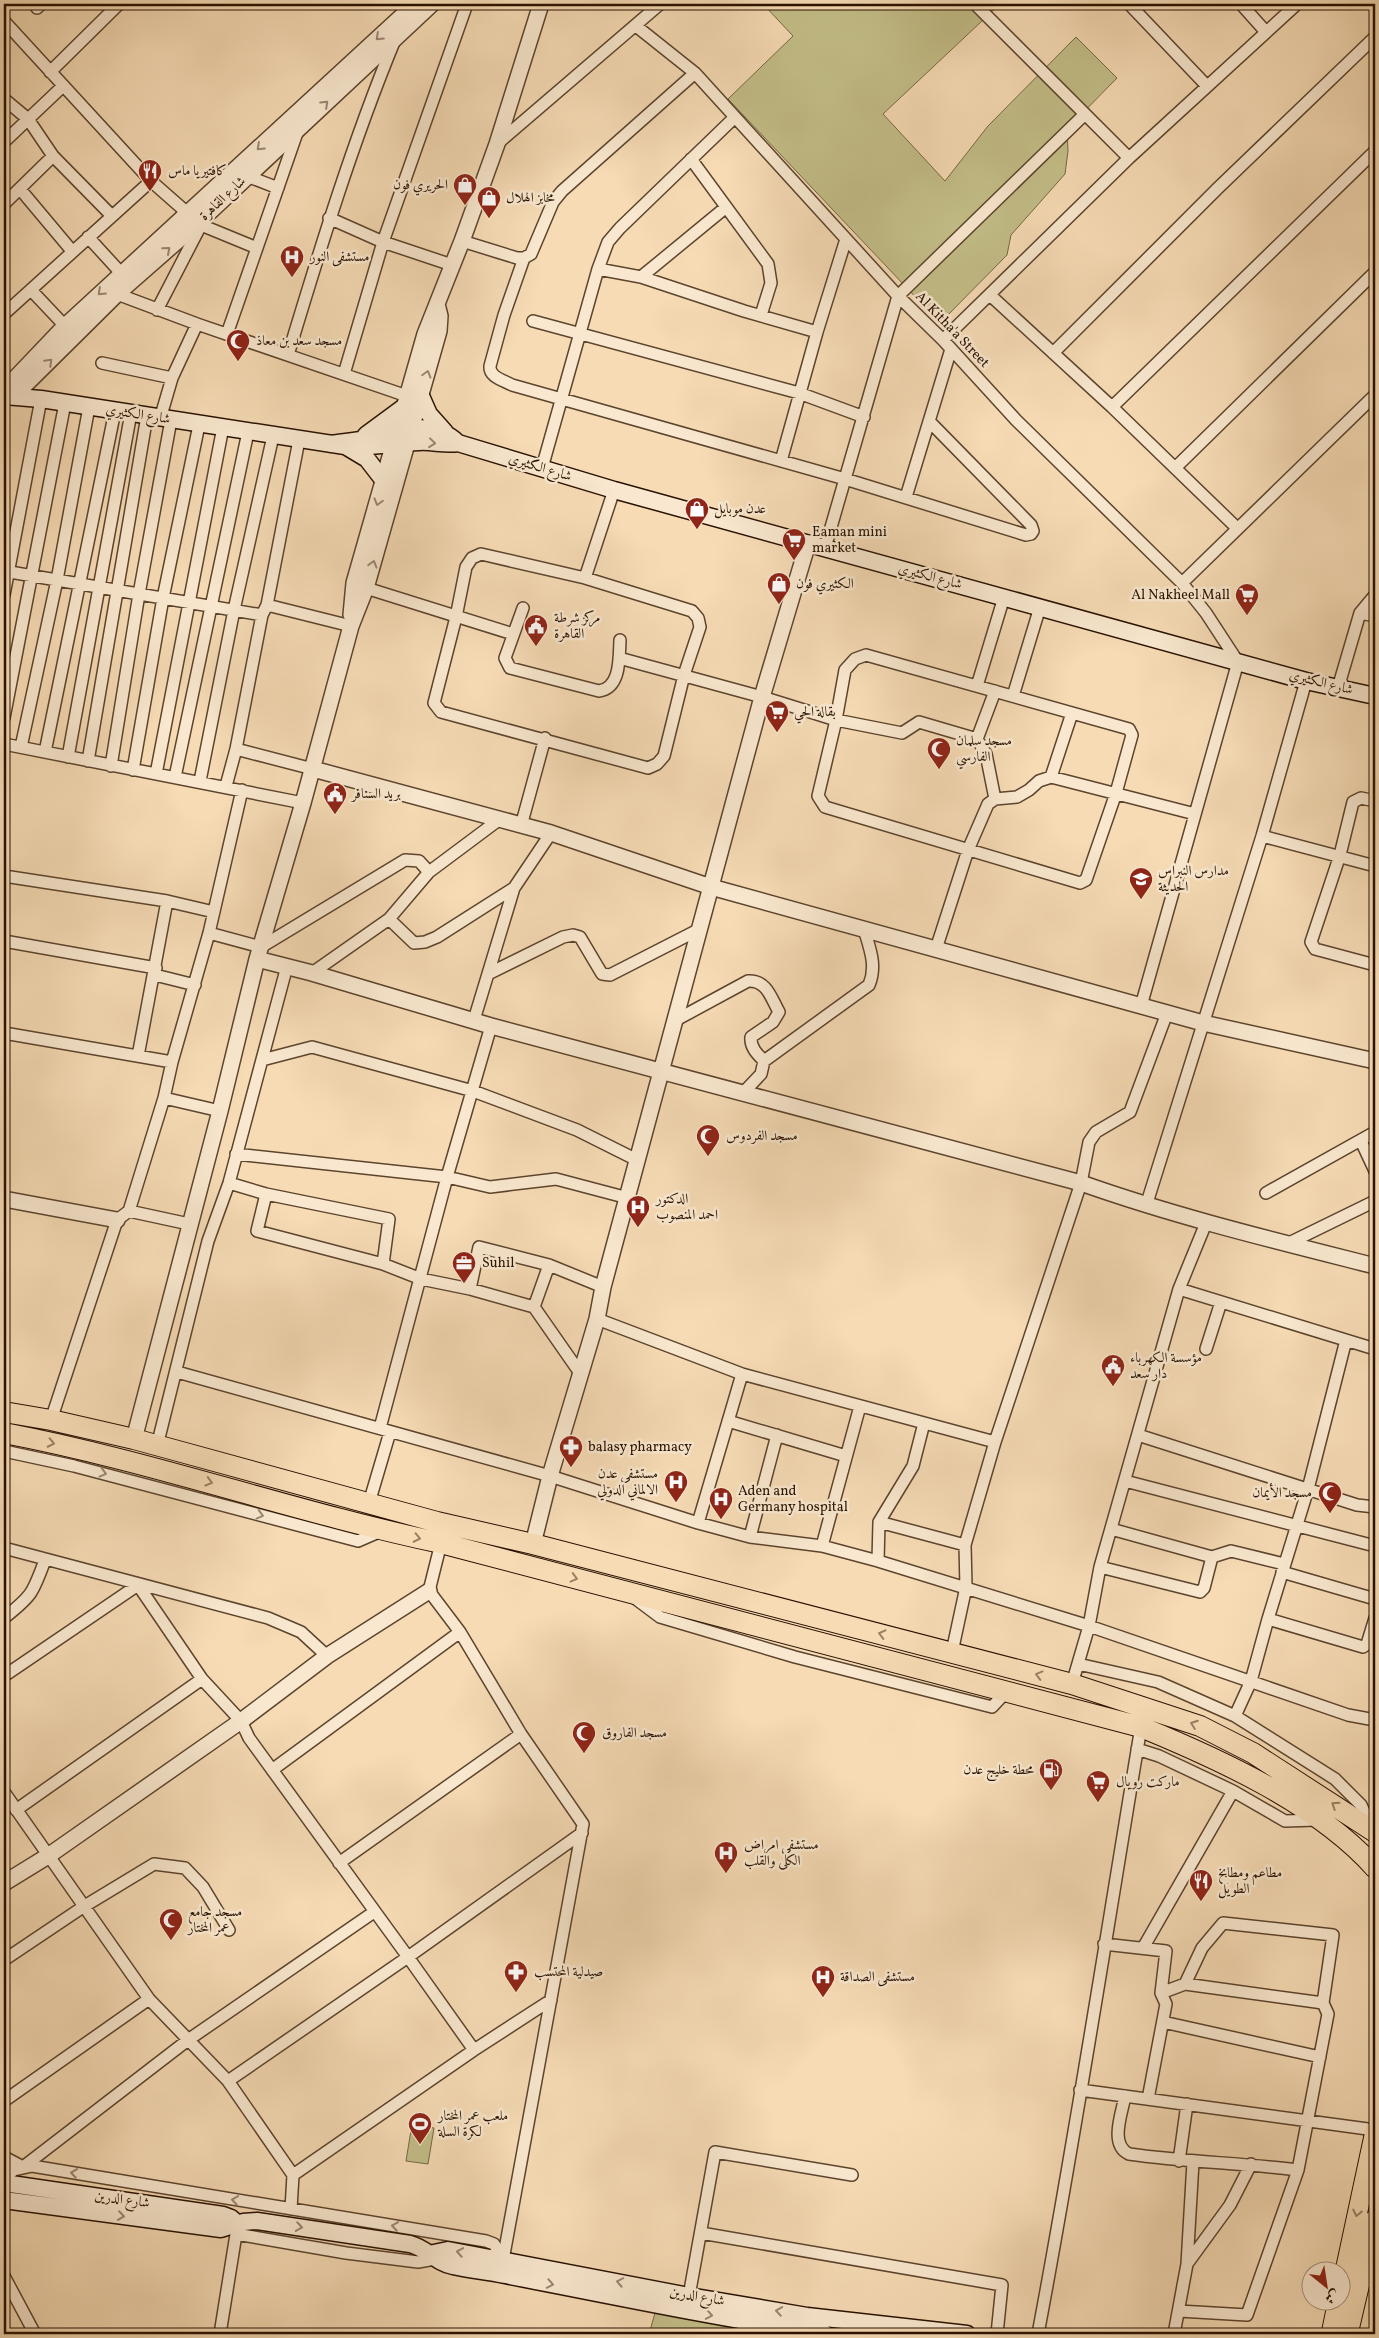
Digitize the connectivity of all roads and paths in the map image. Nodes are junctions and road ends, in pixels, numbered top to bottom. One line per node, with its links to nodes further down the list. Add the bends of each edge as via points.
1 (119, 4): 16 (street)
2 (415, 4): 39 (street, شارع القاهرة, one-way to 39)
3 (432, 4): 14 (street, شارع القاهرة)
4 (467, 4): 43 (street)
5 (541, 4): 26 (street)
6 (660, 4): 12 (street)
7 (975, 4): 21 (street)
8 (1129, 4): 18 (street)
9 (1241, 4): 13 (street)
10 (1296, 4): 13 (street)
11 (4, 21): 16 (street)
12 (636, 26): 17 (street, Al Kitha'a Street); 26 (street)
13 (1266, 32): 18 (street)
14 (395, 38): 24 (street, شارع القاهرة, one-way to 14); 38 (street)
15 (1375, 38): 66 (street, via 1218,188)
16 (50, 72): 19 (street)
17 (695, 73): 22 (street, Al Kitha'a Street); 46 (street, via 562,191 553,202 531,254)
18 (1206, 85): 29 (street)
19 (63, 86): 23 (street); 32 (street)
20 (4, 99): 23 (street)
21 (1084, 115): 29 (street); 55 (street)
22 (735, 117): 30 (street); 41 (street, Al Kitha'a Street)
23 (28, 119): 25 (street); 28 (street)
24 (299, 128): 31 (street, شارع القاهرة); 33 (street)
25 (4, 142)
26 (497, 144): 42 (street)
27 (1375, 151): 79 (street)
28 (53, 156): 34 (street); 37 (street)
29 (1129, 158): 54 (street)
30 (691, 159): 36 (street); 48 (street, via 608,242)
31 (248, 176): 33 (street); 39 (street, شارع القاهرة)
32 (150, 181): 37 (street); 39 (street)
33 (278, 188): 44 (street)
34 (20, 189): 35 (street); 45 (street)
35 (4, 204)
36 (725, 208): 51 (street); 58 (street, via 768,264 771,283)
37 (112, 216): 40 (street)
38 (329, 218): 43 (street); 67 (street)
39 (196, 220): 44 (street); 50 (street, شارع القاهرة); 53 (street, شارع القاهرة, one-way to 39); 56 (street)
40 (88, 236): 45 (street); 50 (street)
41 (846, 240): 55 (street, Al Kitha'a Street); 62 (street)
42 (462, 241): 46 (street); 47 (street)
43 (383, 242): 47 (street); 69 (street)
44 (257, 248): 63 (street)
45 (72, 251): 52 (street)
46 (524, 258): 75 (street, via 504,315 490,371 512,385)
47 (452, 266): 76 (street, via 437,304 439,331)
48 (598, 269): 51 (street); 64 (street)
49 (1375, 272): 94 (street)
50 (121, 273): 61 (street, شارع القاهرة, one-way to 61)
51 (641, 277): 58 (street)
52 (31, 290): 57 (street); 61 (street)
53 (117, 294): 56 (street); 72 (street, شارع القاهرة, one-way to 53)
54 (990, 295): 65 (street); 66 (street)
55 (898, 296): 65 (street, Al Kitha'a Street); 81 (street)
56 (157, 310): 60 (street)
57 (4, 314)
58 (761, 315): 62 (street)
59 (533, 321): 64 (street)
60 (197, 324): 63 (street); 70 (street)
61 (65, 326): 72 (street, شارع القاهرة)
62 (817, 332): 71 (street)
63 (227, 334): 67 (street)
64 (578, 335): 71 (street); 75 (street)
65 (947, 344): 83 (street); 106 (street, Al Kitha'a Street, via 1016,420)
66 (1053, 353): 79 (street)
67 (288, 355): 69 (street)
68 (102, 363): 70 (street)
69 (344, 374): 76 (street)
70 (172, 378): 82 (street)
71 (799, 393): 81 (street); 92 (street)
72 (7, 394): 74 (main road, شارع الكثيري)
73 (1375, 395): 99 (street)
74 (41, 399): 77 (main road, شارع الكثيري); 102 (street)
75 (560, 399): 92 (street); 93 (street)
76 (411, 400): 88 (street); 89 (main road); 91 (main road, via 384,423)
77 (65, 403): 78 (main road, شارع الكثيري); 103 (street)
78 (89, 407): 80 (main road, شارع الكثيري); 105 (street)
79 (1112, 407): 94 (street)
80 (123, 412): 82 (main road, شارع الكثيري); 107 (street); 108 (street)
81 (864, 417): 95 (street)
82 (159, 418): 84 (main road, شارع الكثيري); 110 (street); 111 (street)
83 (930, 421): 98 (street); 98 (street, via 1031,525 1033,531 1026,535)
84 (199, 425): 85 (main road, شارع الكثيري); 115 (street)
85 (222, 428): 86 (main road, شارع الكثيري); 116 (street)
86 (248, 432): 87 (main road, شارع الكثيري); 117 (street)
87 (273, 436): 90 (main road, شارع الكثيري); 120 (street)
88 (403, 437): 89 (main road, شارع الكثيري, via 430,428); 91 (main road, شارع الكثيري); 96 (street); 109 (street, one-way to 88)
89 (452, 438): 93 (main road, شارع الكثيري)
90 (299, 440): 91 (main road, شارع الكثيري); 121 (street)
91 (344, 443): 96 (main road, via 367,459)
92 (781, 461): 95 (street)
93 (542, 468): 97 (main road, شارع الكثيري)
94 (1175, 468): 99 (street)
95 (845, 479): 98 (street); 101 (street)
96 (384, 481): 125 (street, one-way to 125, via 354,583)
97 (614, 490): 100 (main road, شارع الكثيري); 104 (street)
98 (906, 498)
99 (1237, 528): 106 (street)
100 (808, 544): 101 (main road, شارع الكثيري); 137 (street)
101 (825, 548): 114 (main road, شارع الكثيري)
102 (6, 571): 103 (street); 112 (street)
103 (32, 576): 105 (street); 139 (street)
104 (585, 578): 124 (street, via 481,554 472,558 466,567); 130 (street, via 692,611 700,627)
105 (57, 580): 107 (street); 144 (street)
106 (1182, 583): 129 (street, Al Kitha'a Street)
107 (80, 584): 108 (street); 146 (street)
108 (98, 587): 110 (street); 147 (street)
109 (366, 588): 124 (street); 125 (street)
110 (118, 590): 111 (street); 148 (street)
111 (139, 594): 115 (street); 149 (street)
112 (4, 595)
113 (1375, 595): 122 (street)
114 (1004, 597): 118 (main road, شارع الكثيري); 132 (street)
115 (163, 598): 116 (street); 151 (street)
116 (188, 602): 117 (street); 152 (street)
117 (211, 606): 120 (street); 153 (street)
118 (1040, 607): 129 (main road, شارع الكثيري); 135 (street)
119 (523, 608): 126 (street)
120 (234, 610): 121 (street); 155 (street)
121 (265, 610): 125 (street); 145 (street)
122 (1360, 613): 123 (street); 133 (street)
123 (1375, 616)
124 (456, 617): 126 (street); 141 (street, via 434,702 437,708 441,712)
125 (351, 626): 150 (street)
126 (513, 634): 128 (street, via 505,658 510,668 599,691 614,684)
127 (620, 640): 128 (street)
128 (619, 658): 130 (street)
129 (1238, 662): 131 (main road, شارع الكثيري); 162 (street)
130 (684, 675): 137 (street); 141 (street, via 664,756 657,764 648,768)
131 (1306, 681): 133 (main road, شارع الكثيري); 166 (street)
132 (977, 686): 134 (street); 140 (street, via 866,655 855,659 844,670)
133 (1338, 688): 136 (main road, شارع الكثيري)
134 (995, 691): 135 (street); 142 (street)
135 (1013, 696): 138 (street)
136 (1375, 696)
137 (762, 697): 140 (street); 172 (street)
138 (1072, 713): 154 (street); 158 (street, via 1131,732)
139 (4, 718)
140 (836, 720): 142 (street, via 902,733 919,722); 167 (street, via 818,796 825,807)
141 (545, 738): 164 (street)
142 (976, 739): 159 (street, via 986,754)
143 (4, 744): 144 (street)
144 (21, 747): 146 (street)
145 (236, 749): 150 (street); 156 (street)
146 (45, 752): 147 (street)
147 (68, 757): 148 (street)
148 (88, 761): 149 (street)
149 (112, 766): 151 (street)
150 (313, 769): 161 (street); 163 (street)
151 (133, 770): 152 (street)
152 (156, 774): 153 (street)
153 (175, 777): 155 (street)
154 (1051, 777): 158 (street); 159 (street, via 1039,781 1017,797)
155 (200, 782): 156 (street)
156 (226, 786): 157 (street)
157 (242, 790): 161 (street); 175 (street)
158 (1116, 793): 162 (street); 167 (street, via 1083,883)
159 (995, 799): 167 (street, via 988,804)
160 (1375, 800): 168 (street, via 1361,798 1353,802)
161 (304, 803): 182 (street)
162 (1195, 814): 189 (street)
163 (500, 819): 164 (street); 170 (street)
164 (521, 826): 165 (street)
165 (551, 833): 172 (street); 173 (street)
166 (1262, 836): 168 (street); 193 (street)
167 (968, 850): 181 (street)
168 (1340, 855): 169 (street); 183 (street, via 1311,942 1315,949)
169 (1375, 866)
170 (429, 872): 176 (street); 182 (street, via 419,861 405,860)
171 (4, 876): 174 (street)
172 (711, 887): 177 (street); 178 (street)
173 (514, 888): 176 (street, via 425,942 414,943); 187 (street)
174 (167, 901): 175 (street); 185 (street)
175 (214, 912): 179 (street)
176 (389, 919): 186 (street)
177 (700, 929): 187 (street, via 610,975 602,974 580,937 573,935); 192 (street)
178 (864, 929): 181 (street); 198 (street, via 874,965 869,985)
179 (209, 933): 182 (street); 188 (street)
180 (4, 941): 185 (street)
181 (936, 949): 189 (street)
182 (259, 953): 184 (street); 205 (street)
183 (1375, 965)
184 (287, 966): 186 (street); 197 (street)
185 (155, 971): 188 (street); 196 (street)
186 (312, 973): 191 (street)
187 (488, 974): 191 (street)
188 (195, 985): 200 (street)
189 (1141, 1006): 190 (street)
190 (1167, 1013): 193 (street); 213 (street, via 1130,1112 1096,1132 1089,1142)
191 (474, 1020): 194 (street)
192 (676, 1020): 198 (street, via 748,981 758,981 764,985 779,1012 773,1022 751,1036 750,1042); 201 (street)
193 (1203, 1023): 199 (street); 219 (street)
194 (491, 1026): 201 (street); 202 (street)
195 (4, 1032): 196 (street)
196 (138, 1056): 200 (street)
197 (262, 1060): 202 (street, via 312,1047); 208 (street)
198 (764, 1061): 203 (street, via 761,1074)
199 (1375, 1061)
200 (172, 1062): 204 (street)
201 (662, 1072): 203 (street); 209 (street)
202 (473, 1091): 209 (street, via 577,1130); 211 (street)
203 (743, 1093): 213 (street)
204 (164, 1098): 205 (street); 220 (street)
205 (220, 1111): 223 (street)
206 (1375, 1132): 207 (street)
207 (1361, 1140): 210 (street); 214 (street)
208 (236, 1154): 211 (street); 212 (street)
209 (637, 1160): 216 (street)
210 (1375, 1171)
211 (447, 1177): 216 (street, via 490,1186 556,1179); 228 (street)
212 (228, 1183): 215 (street); 238 (street, via 208,1241)
213 (1081, 1183): 219 (street); 252 (street)
214 (1266, 1193)
215 (266, 1194): 225 (street, via 257,1231); 225 (street, via 389,1219)
216 (628, 1198): 229 (street)
217 (4, 1199): 221 (street)
218 (1375, 1201): 224 (street)
219 (1146, 1206): 222 (street)
220 (129, 1211): 221 (street); 223 (street)
221 (116, 1220): 244 (street)
222 (1206, 1223): 224 (street); 231 (street)
223 (189, 1224): 251 (street)
224 (1287, 1244): 227 (street)
225 (383, 1264): 228 (street)
226 (549, 1266): 229 (street); 230 (street, via 479,1247); 233 (street)
227 (1375, 1266)
228 (421, 1279): 230 (street); 247 (street)
229 (603, 1287): 234 (street)
230 (470, 1289): 233 (street)
231 (1179, 1289): 232 (street); 250 (street)
232 (1221, 1302): 235 (street); 236 (street)
233 (534, 1307): 239 (street)
234 (597, 1319): 239 (street); 240 (street)
235 (1346, 1340): 237 (street); 258 (street)
236 (1206, 1349)
237 (1375, 1349)
238 (177, 1372): 247 (street); 253 (street)
239 (580, 1374): 256 (street)
240 (742, 1374): 241 (street); 245 (street)
241 (860, 1406): 246 (street); 255 (street)
242 (4, 1412): 243 (highway)
243 (26, 1416): 244 (highway); 248 (street)
244 (51, 1420): 251 (highway)
245 (728, 1421): 249 (street); 262 (street)
246 (924, 1423): 252 (street); 261 (street, via 913,1466)
247 (385, 1430): 256 (street); 259 (street)
248 (12, 1435): 265 (highway, one-way to 265, via 129,1460)
249 (777, 1435): 255 (street); 266 (street)
250 (1138, 1435): 257 (street); 258 (street)
251 (134, 1439): 253 (highway)
252 (996, 1442): 269 (street)
253 (157, 1446): 259 (highway)
254 (4, 1451): 265 (street, one-way to 265, via 74,1466 358,1541)
255 (846, 1456): 270 (street)
256 (550, 1476): 262 (street); 268 (street)
257 (1125, 1481): 263 (street); 264 (street)
258 (1308, 1489): 260 (street, via 1357,1506); 263 (street)
259 (369, 1502): 268 (highway, via 437,1522)
260 (1375, 1507)
261 (879, 1522): 269 (street); 275 (street)
262 (698, 1523): 266 (street)
263 (1297, 1526): 271 (street); 277 (street)
264 (1111, 1530): 273 (street); 276 (street)
265 (382, 1531): 267 (highway, one-way to 267)
266 (750, 1537): 270 (street)
267 (441, 1543): 280 (street); 297 (highway, one-way to 297)
268 (533, 1544): 287 (highway, one-way to 268)
269 (966, 1545): 279 (street)
270 (822, 1546): 275 (street)
271 (1375, 1546)
272 (4, 1548): 274 (street)
273 (1212, 1557): 276 (street, via 1200,1592); 277 (street, via 1231,1551)
274 (45, 1560): 278 (street); 282 (street, via 27,1600)
275 (878, 1561): 279 (street)
276 (1100, 1567): 285 (street)
277 (1283, 1568): 281 (street); 284 (street)
278 (138, 1585): 288 (street, via 268,1618 301,1632); 290 (street); 291 (street)
279 (966, 1587): 285 (street); 287 (street)
280 (429, 1591): 286 (street); 288 (street)
281 (1375, 1599)
282 (4, 1618)
283 (1375, 1618): 284 (street, via 1363,1647)
284 (1268, 1619): 292 (street)
285 (1089, 1626): 289 (street); 292 (street)
286 (460, 1632): 298 (street); 300 (street)
287 (952, 1652): 293 (highway, one-way to 287)
288 (327, 1656): 296 (street)
289 (1078, 1664): 293 (street); 294 (street, via 1158,1682)
290 (4, 1676)
291 (202, 1679): 296 (street); 303 (street)
292 (1251, 1681): 294 (street); 295 (street, via 1348,1715)
293 (1072, 1684): 305 (highway, one-way to 293, via 1253,1753 1200,1726)
294 (1235, 1716): 305 (street, via 1335,1779 1361,1805)
295 (1375, 1720)
296 (241, 1721): 300 (street); 307 (street)
297 (1141, 1727): 299 (street); 304 (highway, via 1244,1773)
298 (522, 1734): 306 (street, via 583,1824); 308 (street)
299 (1138, 1749): 301 (street); 314 (street)
300 (272, 1770): 308 (street)
301 (1233, 1791): 304 (street, via 1285,1821); 315 (street)
302 (4, 1792): 303 (street)
303 (16, 1810): 307 (street)
304 (1320, 1820): 309 (highway)
305 (1374, 1831)
306 (582, 1833): 316 (street); 321 (street)
307 (48, 1856): 310 (street); 311 (street)
308 (339, 1863): 312 (street)
309 (1375, 1868)
310 (4, 1883)
311 (83, 1907): 313 (street, via 154,1864 186,1868 203,1887); 317 (street); 320 (street)
312 (374, 1912): 316 (street); 324 (street)
313 (229, 1930)
314 (1104, 1944): 315 (street); 328 (street)
315 (1142, 1948): 319 (street, via 1166,1951)
316 (408, 1956): 325 (street); 327 (street)
317 (4, 1960)
318 (1184, 1984): 319 (street); 322 (street); 322 (street, via 1202,1948 1222,1924 1333,1936)
319 (1161, 1992): 323 (street, via 1166,2004)
320 (149, 1999): 324 (street); 331 (street)
321 (551, 2000): 325 (street); 353 (street)
322 (1323, 2003): 326 (street, via 1328,2014)
323 (1163, 2022): 326 (street); 330 (street)
324 (188, 2040): 327 (street); 339 (street)
325 (474, 2050): 341 (street)
326 (1320, 2057): 333 (street)
327 (228, 2080): 341 (street)
328 (1080, 2090): 329 (street); 365 (street, via 1069,2171)
329 (1125, 2096): 330 (street); 336 (street, via 1117,2142 1122,2150 1129,2154)
330 (1148, 2099): 332 (street)
331 (4, 2101)
332 (1187, 2104): 333 (street); 336 (street)
333 (1308, 2120): 334 (street); 340 (street)
334 (1375, 2130): 351 (main road, one-way to 351)
335 (4, 2157): 339 (street)
336 (1179, 2161): 337 (street)
337 (1193, 2162): 338 (street); 352 (street)
338 (1251, 2164): 340 (street); 352 (street, via 1230,2206)
339 (23, 2166): 343 (street); 346 (street, one-way to 339)
340 (1298, 2170): 358 (street, via 1247,2315)
341 (293, 2175): 346 (street)
342 (852, 2175): 349 (street, via 715,2152)
343 (4, 2178)
344 (4, 2183): 348 (main road, شارع الدرين, via 223,2215 231,2218)
345 (4, 2200): 348 (main road, شارع الدرين, one-way to 348, via 221,2230)
346 (292, 2209): 353 (street, one-way to 346, via 494,2244 486,2241)
347 (1375, 2219): 350 (main road)
348 (237, 2229): 353 (main road, شارع الدرين, via 258,2221 410,2244 454,2266); 361 (street)
349 (701, 2233): 356 (street); 364 (street, via 1002,2285)
350 (1371, 2254): 368 (main road)
351 (1347, 2260)
352 (1187, 2264): 358 (street)
353 (503, 2267): 356 (main road, شارع الدرين)
354 (4, 2276): 355 (street)
355 (7, 2289): 360 (street)
356 (688, 2304): 359 (main road, شارع الدرين)
357 (1336, 2310): 367 (main road)
358 (1179, 2311): 366 (street)
359 (805, 2327): 362 (main road, شارع الدرين); 363 (main road, شارع الدرين)
360 (35, 2334)
361 (220, 2334)
362 (825, 2334)
363 (967, 2334)
364 (997, 2334)
365 (1038, 2334)
366 (1174, 2334)
367 (1331, 2334)
368 (1348, 2334)

